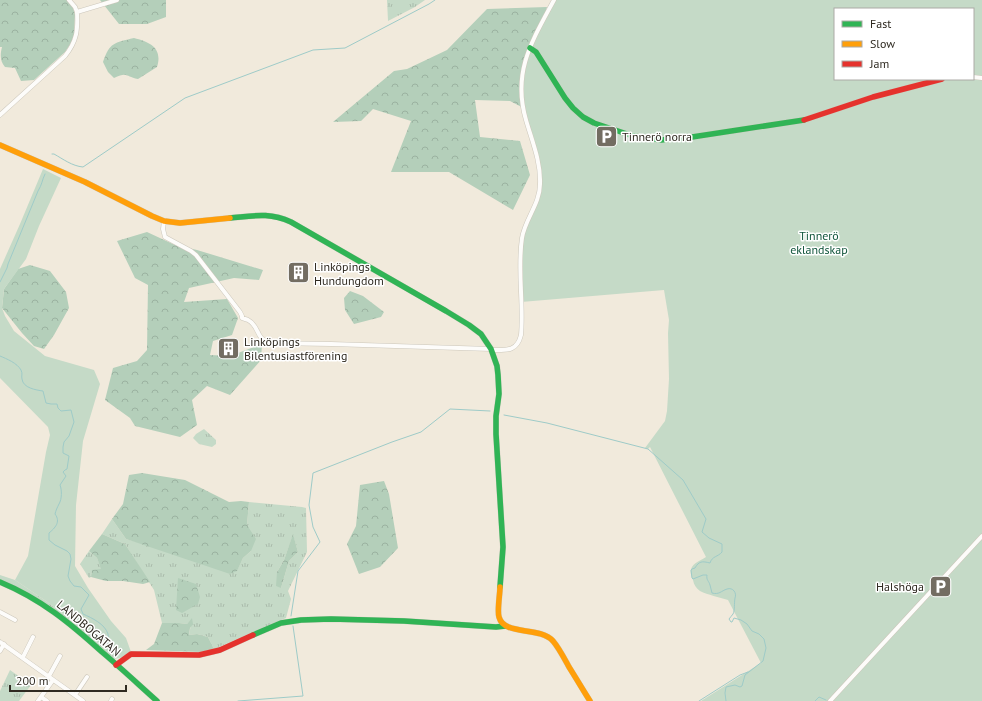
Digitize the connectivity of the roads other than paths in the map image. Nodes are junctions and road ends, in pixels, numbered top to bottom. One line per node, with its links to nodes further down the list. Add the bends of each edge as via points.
1 (69, 0): 4 (street)
2 (117, 0): 4 (street)
3 (554, 0): 5 (street)
4 (77, 12): 7 (street, via 75,38 70,50)
5 (530, 48): 6 (street, via 536,52 565,98 583,117 633,136 661,140 804,120 873,97); 10 (street, via 523,66 521,94 539,167 540,187 538,201 524,231 521,245 520,339 514,348)
6 (938, 80)
7 (0, 115)
8 (0, 145): 9 (street, via 79,179)
9 (164, 221): 10 (street, via 180,224 264,215 288,220 469,325 480,334); 10 (street, via 165,236 196,255 242,318 255,326 264,341)
10 (491, 349): 15 (street, via 497,366 499,386 496,434 503,547 498,616)
11 (982, 536): 32 (street)
12 (0, 582): 21 (street, LANDBOGATAN, via 49,608)
13 (0, 612): 14 (street)
14 (15, 620)
15 (505, 626): 21 (street, via 404,621 302,620 281,623 206,654 130,654); 31 (street, via 532,631 552,640)
16 (33, 637): 20 (street)
17 (2, 643): 18 (street); 20 (street)
18 (0, 651)
19 (60, 656): 22 (street)
20 (23, 657): 22 (street)
21 (116, 664): 30 (street, LANDBOGATAN)
22 (48, 676): 24 (street)
23 (87, 677): 25 (street)
24 (53, 680): 25 (street); 26 (street)
25 (75, 695): 29 (street)
26 (41, 697): 27 (street); 28 (street)
27 (38, 701)
28 (47, 701)
29 (83, 701)
30 (157, 701)
31 (590, 701)
32 (830, 701)

